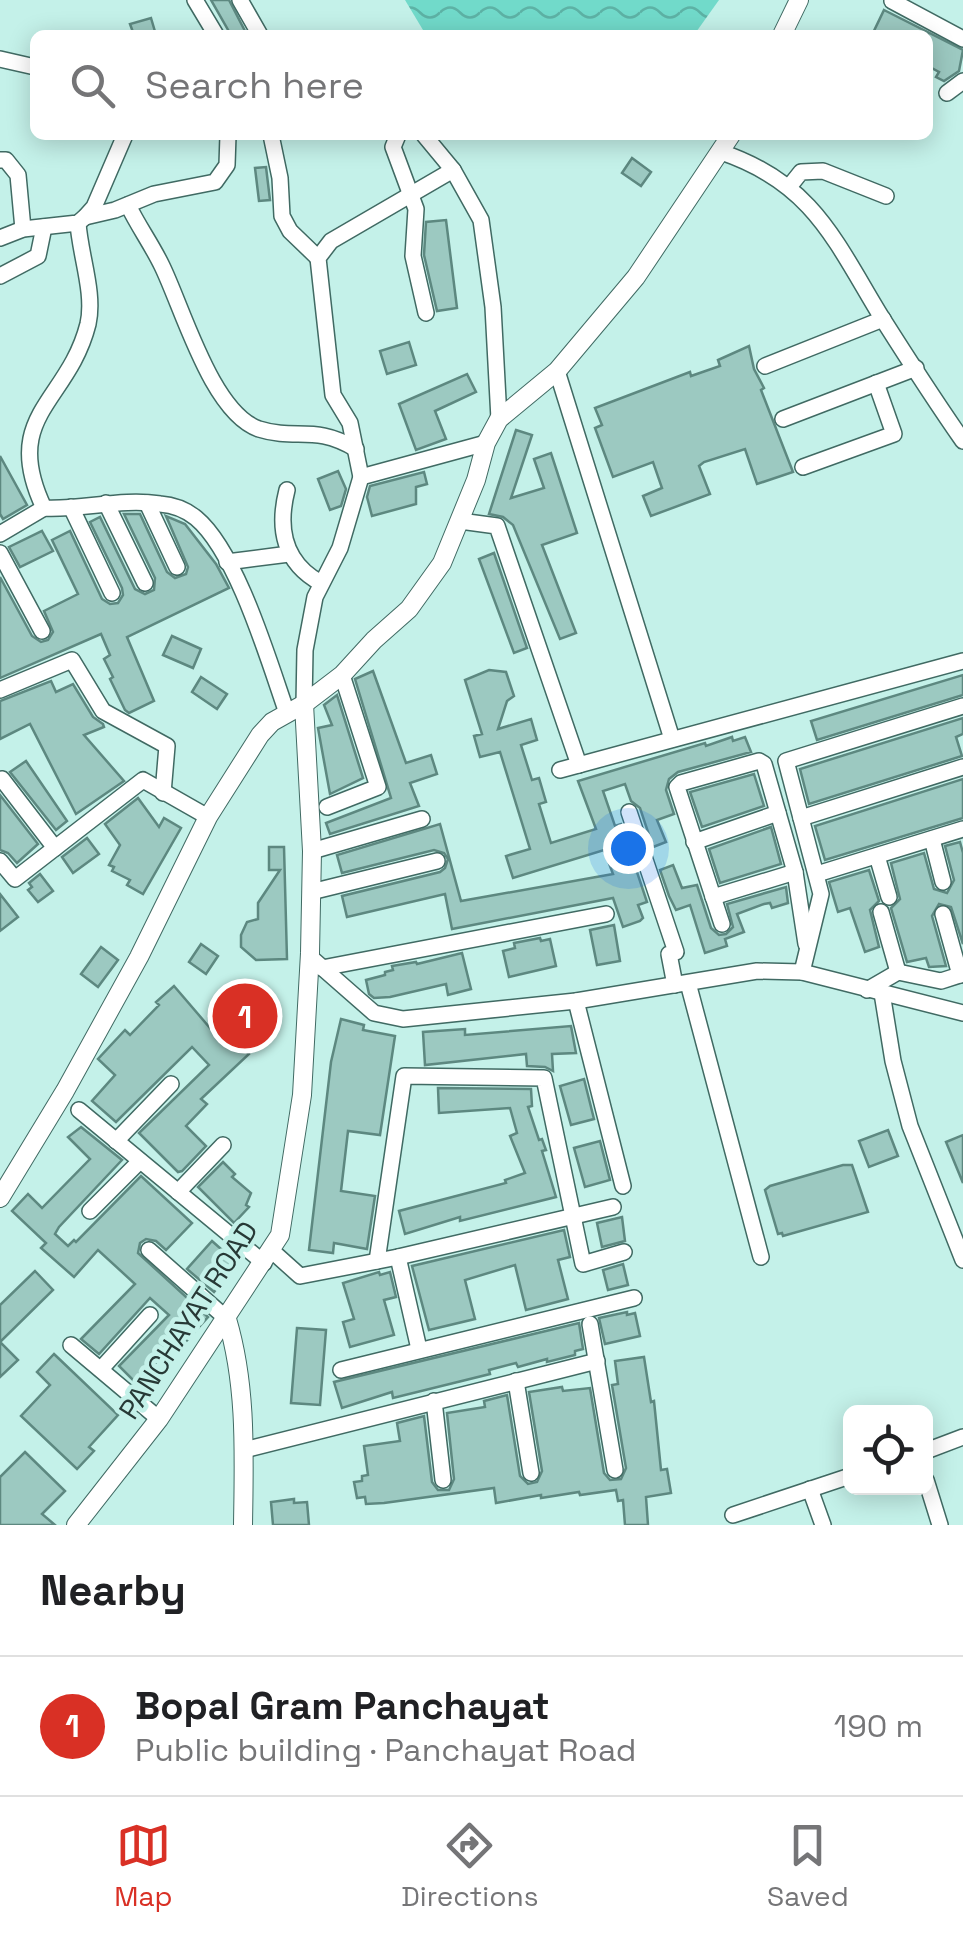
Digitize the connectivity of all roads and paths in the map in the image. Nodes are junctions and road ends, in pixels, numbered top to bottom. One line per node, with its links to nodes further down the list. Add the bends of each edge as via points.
1 (194, 0): 5 (street)
2 (240, 0): 6 (street)
3 (798, 0): 7 (street)
4 (892, 1): 8 (street)
5 (213, 30)
6 (257, 30)
7 (784, 30)
8 (963, 39)
9 (0, 60): 10 (street)
10 (30, 66)
11 (963, 81): 12 (street)
12 (946, 92)
13 (123, 140): 26 (street)
14 (228, 140): 25 (street, via 227,165 215,182)
15 (272, 140): 30 (street, via 282,216)
16 (396, 140): 23 (street)
17 (428, 140): 21 (street)
18 (727, 140): 19 (street)
19 (720, 152): 22 (street, via 750,162); 36 (street, via 636,277)
20 (0, 160): 28 (street, via 18,175)
21 (452, 170): 23 (street); 38 (street, via 481,220)
22 (789, 188): 24 (street, via 801,172 823,171); 33 (street, via 842,247)
23 (412, 193): 30 (street, via 331,241); 32 (street, via 413,256)
24 (886, 196)
25 (128, 205): 26 (street); 43 (street, via 230,407 259,429 324,433)
26 (82, 220): 27 (street); 40 (street, via 88,327)
27 (44, 227): 28 (street); 31 (street, via 38,256)
28 (23, 229): 29 (street)
29 (0, 238)
30 (318, 258): 43 (street, via 330,384)
31 (0, 276)
32 (426, 313)
33 (883, 319): 34 (street); 35 (street)
34 (765, 366)
35 (916, 368): 37 (street); 41 (street)
36 (557, 371): 38 (street); 67 (street)
37 (876, 383): 39 (street); 44 (street, via 894,434)
38 (499, 419): 42 (street)
39 (783, 419)
40 (15, 427)
41 (961, 433)
42 (486, 443): 46 (street); 52 (street)
43 (356, 448): 46 (street)
44 (803, 468)
45 (14, 469): 51 (street)
46 (361, 477): 59 (street, via 340,548)
47 (286, 490): 55 (street, via 281,518)
48 (106, 503): 49 (street); 50 (street); 58 (street)
49 (147, 503): 56 (street, via 194,516); 57 (street)
50 (71, 507): 51 (street); 60 (street)
51 (44, 508): 53 (street)
52 (460, 521): 63 (street, via 442,563 409,609); 68 (street, via 497,526)
53 (0, 534)
54 (0, 553): 61 (street)
55 (289, 554): 56 (street); 59 (street)
56 (226, 562): 66 (street)
57 (177, 567)
58 (145, 583)
59 (321, 583): 66 (street)
60 (112, 592)
61 (42, 631)
62 (963, 661): 67 (street)
63 (342, 675): 66 (street); 73 (street, via 378,786)
64 (0, 690): 72 (street, via 72,660 102,711 168,746)
65 (963, 706): 77 (street, via 787,759)
66 (295, 709): 76 (street, via 260,735); 83 (street, PANCHAYAT ROAD)
67 (672, 739): 68 (street)
68 (579, 765): 70 (street)
69 (963, 767): 77 (street)
70 (560, 770)
71 (2, 780): 82 (street)
72 (164, 793): 76 (street); 82 (street, via 142,780)
73 (327, 807)
74 (630, 812): 102 (street)
75 (778, 814): 81 (street); 81 (street, via 759,760 680,782); 87 (street)
76 (208, 817): 113 (street, via 139,957)
77 (801, 818): 88 (street)
78 (422, 819): 83 (street)
79 (963, 830): 80 (street)
80 (932, 839): 84 (street); 89 (street)
81 (694, 842): 91 (street)
82 (55, 848): 85 (street, via 14,879)
83 (312, 852): 90 (street, PANCHAYAT ROAD)
84 (877, 856): 88 (street); 92 (street)
85 (0, 861)
86 (437, 861): 90 (street)
87 (795, 872): 91 (street); 97 (street)
88 (817, 874): 97 (street, via 821,901)
89 (944, 882)
90 (311, 892): 98 (street, PANCHAYAT ROAD)
91 (713, 897): 96 (street)
92 (889, 897)
93 (881, 912): 100 (street)
94 (606, 914): 98 (street)
95 (943, 914): 101 (street)
96 (722, 924)
97 (806, 944): 99 (street)
98 (316, 962): 104 (street, via 374,1013 403,1019); 119 (street, PANCHAYAT ROAD, via 280,1235)
99 (802, 972): 102 (street, via 757,971); 103 (street)
100 (898, 972): 101 (street, via 941,981); 103 (street)
101 (961, 975)
102 (682, 984): 104 (street); 120 (street)
103 (875, 992): 105 (street); 122 (street, via 910,1126)
104 (576, 1001): 111 (street)
105 (963, 1013)
106 (171, 1084): 108 (street)
107 (78, 1110): 108 (street)
108 (116, 1142): 110 (street)
109 (223, 1145): 112 (street)
110 (140, 1161): 112 (street); 115 (street)
111 (623, 1186)
112 (178, 1192): 119 (street)
113 (0, 1198)
114 (613, 1207): 116 (street)
115 (90, 1211)
116 (571, 1218): 118 (street, via 583,1264); 121 (street); 123 (street, via 544,1078 404,1076)
117 (149, 1250): 126 (street)
118 (624, 1252)
119 (267, 1256): 123 (street, via 300,1276); 126 (street, PANCHAYAT ROAD)
120 (761, 1256)
121 (398, 1257): 123 (street); 129 (street)
122 (963, 1260)
123 (377, 1261)
124 (634, 1298): 129 (street)
125 (150, 1314): 131 (street)
126 (227, 1319): 135 (street, PANCHAYAT ROAD); 138 (street)
127 (590, 1324): 130 (street)
128 (71, 1345): 131 (street)
129 (419, 1349): 132 (street)
130 (597, 1361): 133 (street); 139 (street)
131 (101, 1369): 135 (street)
132 (342, 1370)
133 (516, 1381): 134 (street); 140 (street)
134 (434, 1401): 138 (street); 142 (street)
135 (159, 1419): 146 (street, PANCHAYAT ROAD)
136 (963, 1437): 137 (street)
137 (933, 1448)
138 (244, 1450): 147 (street)
139 (615, 1470)
140 (531, 1473)
141 (843, 1478): 143 (street)
142 (443, 1480)
143 (810, 1489): 145 (street); 148 (street)
144 (931, 1495): 149 (street)
145 (733, 1515)
146 (76, 1525)
147 (243, 1525)
148 (823, 1525)
149 (940, 1525)

